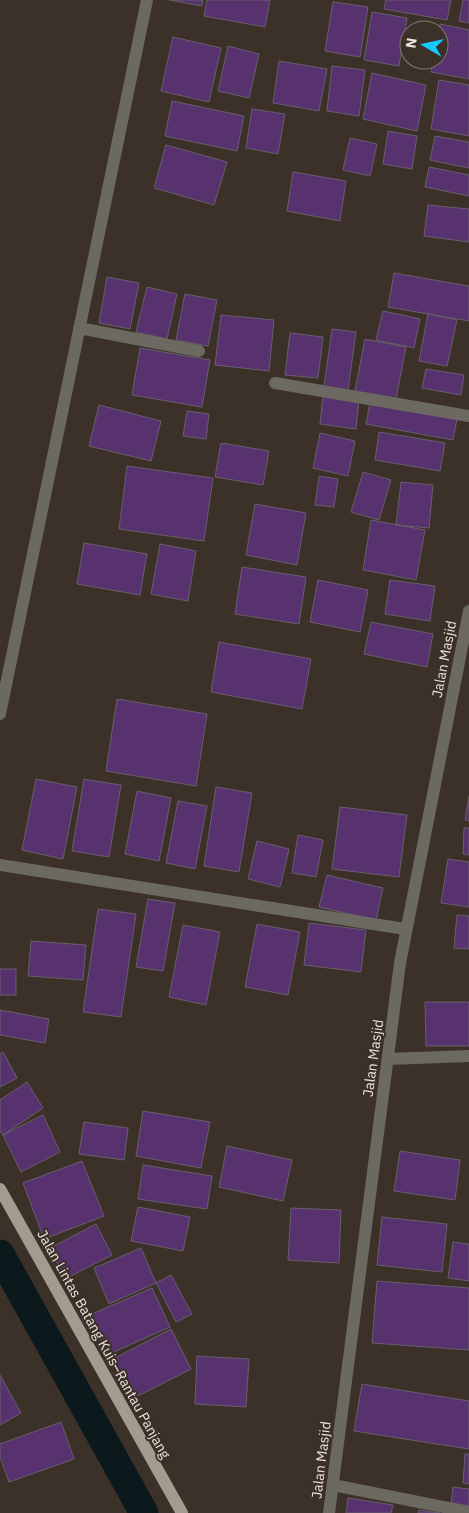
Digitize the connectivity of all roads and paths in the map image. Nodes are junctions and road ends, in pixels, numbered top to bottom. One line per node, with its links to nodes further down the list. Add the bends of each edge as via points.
1 (147, 0): 2 (street)
2 (78, 328): 3 (street); 8 (street)
3 (199, 351)
4 (275, 383): 5 (street)
5 (469, 416)
6 (469, 611): 7 (street, Jalan Masjid)
7 (467, 637): 10 (street, Jalan Masjid)
8 (0, 714)
9 (0, 865): 10 (street)
10 (405, 929): 12 (street, Jalan Masjid)
11 (469, 1056): 12 (street)
12 (388, 1059): 14 (street, Jalan Masjid)
13 (0, 1189): 16 (main road, Jalan Lintas Batang Kuis–Rantau Panjang)
14 (333, 1486): 15 (street); 17 (street, Jalan Masjid)
15 (469, 1512)
16 (182, 1513)
17 (329, 1513)

